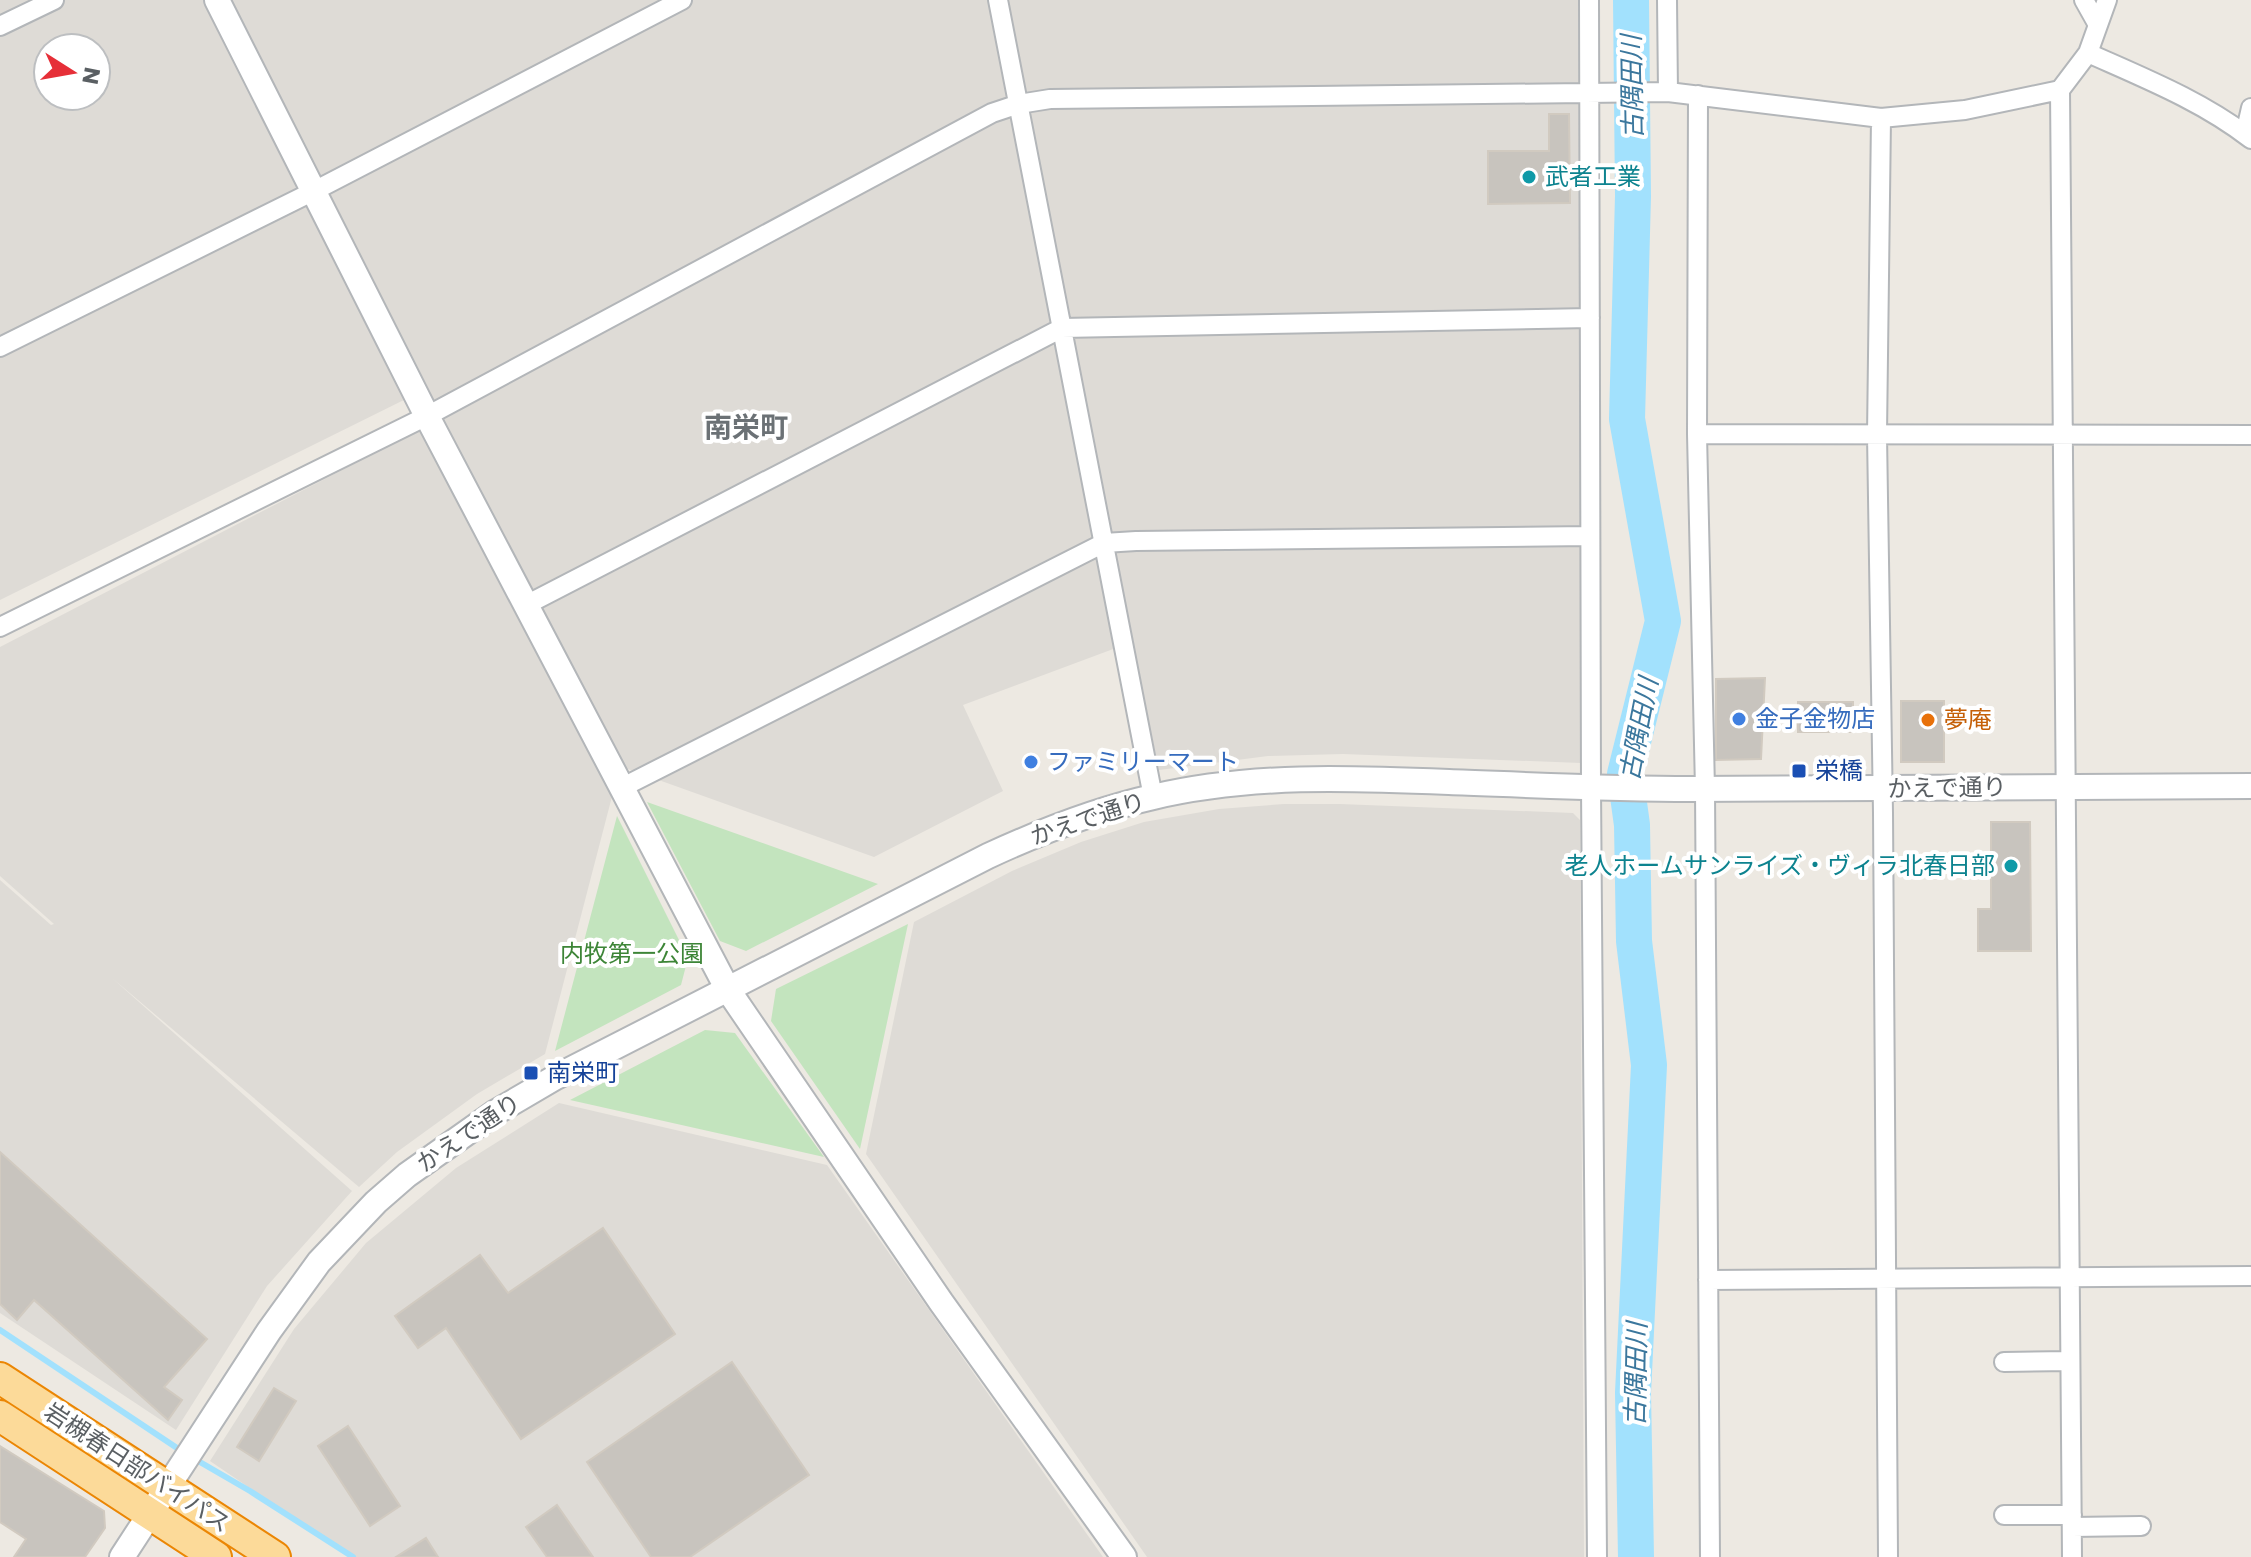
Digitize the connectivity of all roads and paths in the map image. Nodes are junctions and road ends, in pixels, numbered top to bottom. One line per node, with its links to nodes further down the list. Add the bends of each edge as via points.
1 (54, 0): 10 (street)
2 (217, 0): 20 (street)
3 (682, 0): 20 (street)
4 (998, 0): 16 (street)
5 (1589, 0): 14 (street)
6 (1667, 0): 13 (street)
7 (2084, 0): 9 (street)
8 (2107, 0): 9 (street)
9 (2098, 25): 11 (street)
10 (0, 26)
11 (2088, 53): 12 (street); 19 (street, via 2167,88)
12 (2060, 90): 18 (street, via 1965,110); 27 (street)
13 (1668, 92): 14 (street); 15 (street)
14 (1589, 93): 16 (street, via 1050,99); 21 (street)
15 (1698, 95): 18 (street); 25 (street)
16 (1019, 104): 22 (street); 24 (street, via 992,113)
17 (2251, 108): 19 (street)
18 (1881, 118): 26 (street)
19 (2248, 137)
20 (314, 191): 23 (street); 24 (street)
21 (1590, 318): 22 (street); 29 (street)
22 (1062, 328): 30 (street); 31 (street)
23 (0, 347)
24 (427, 416): 31 (street); 32 (street)
25 (1697, 434): 26 (street); 37 (street)
26 (1877, 435): 27 (street); 38 (street)
27 (2063, 435): 28 (street); 35 (street)
28 (2251, 435)
29 (1590, 536): 30 (street); 36 (street)
30 (1104, 543): 34 (street); 39 (street)
31 (526, 605): 34 (street)
32 (0, 627)
33 (2251, 786): 35 (street, かえで通り)
34 (623, 787): 40 (street)
35 (2066, 787): 38 (street, かえで通り); 42 (street)
36 (1600, 788): 37 (street, かえで通り); 39 (street, かえで通り, via 1352,778 1255,782); 58 (street)
37 (1698, 789): 38 (street, かえで通り); 44 (street)
38 (1882, 789): 43 (street)
39 (1153, 797): 40 (street, かえで通り, via 1059,825 988,856)
40 (728, 990): 49 (street, かえで通り, via 496,1112 376,1202 293,1296); 57 (street, via 941,1302)
41 (2251, 1276): 42 (street)
42 (2069, 1277): 43 (street); 45 (street)
43 (1887, 1278): 44 (street); 60 (street)
44 (1708, 1280): 59 (street)
45 (2070, 1361): 46 (street); 52 (street)
46 (2004, 1362)
47 (0, 1378): 49 (highway, 岩槻春日部バイパス)
48 (0, 1416): 50 (highway, 岩槻春日部バイパス)
49 (167, 1488): 50 (street, かえで通り); 56 (highway, 岩槻春日部バイパス)
50 (150, 1515): 54 (street, かえで通り); 55 (highway, 岩槻春日部バイパス)
51 (2004, 1515): 52 (street)
52 (2072, 1521): 53 (street); 61 (street)
53 (2141, 1526)
54 (122, 1557)
55 (216, 1557)
56 (275, 1557)
57 (1124, 1557)
58 (1597, 1557)
59 (1710, 1557)
60 (1888, 1557)
61 (2072, 1557)

